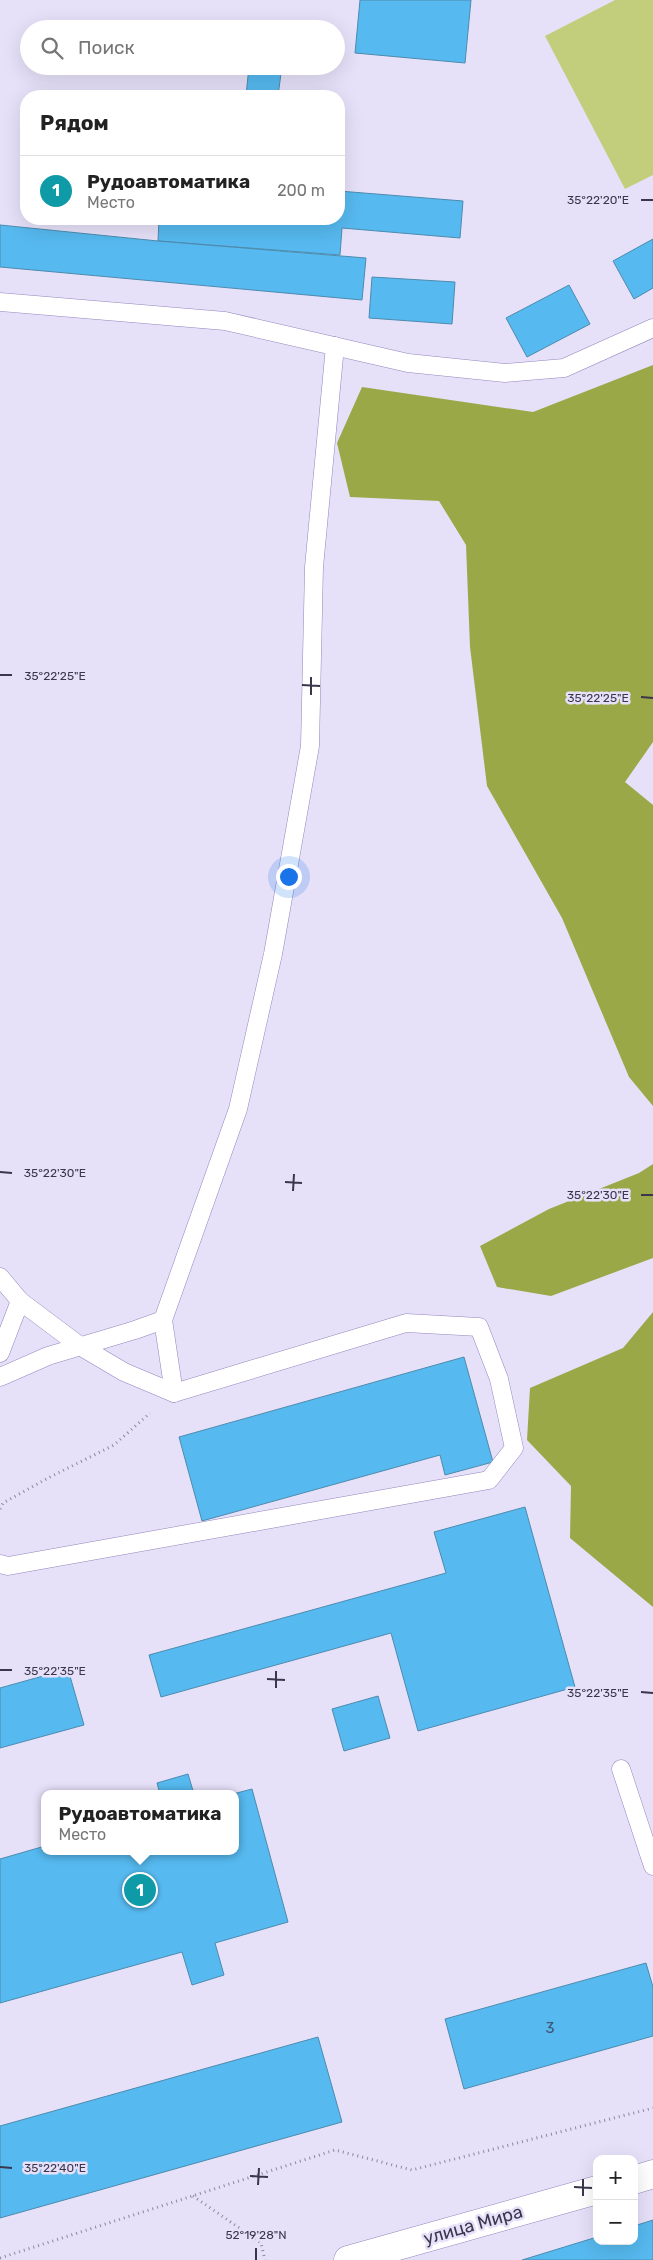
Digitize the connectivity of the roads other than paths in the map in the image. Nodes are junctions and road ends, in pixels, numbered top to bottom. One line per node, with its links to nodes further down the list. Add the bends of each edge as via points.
1 (0, 302): 3 (lane, via 224,321)
2 (653, 328): 3 (lane, via 564,368 505,373 408,362)
3 (335, 346): 6 (lane, via 314,567 310,746 282,907 238,1109)
4 (0, 1277): 5 (lane)
5 (20, 1301): 7 (lane); 8 (lane)
6 (163, 1320): 7 (lane); 10 (lane)
7 (80, 1346): 9 (lane); 10 (lane, via 124,1372)
8 (0, 1353)
9 (0, 1377)
10 (174, 1393): 11 (lane, via 406,1323 479,1327 498,1379 514,1448 489,1480 8,1566)
11 (0, 1564)
12 (621, 1768): 13 (lane)
13 (653, 1866)
14 (653, 2174): 15 (main road)
15 (638, 2179)
16 (593, 2191): 17 (main road, улица Мира)
17 (348, 2260)

